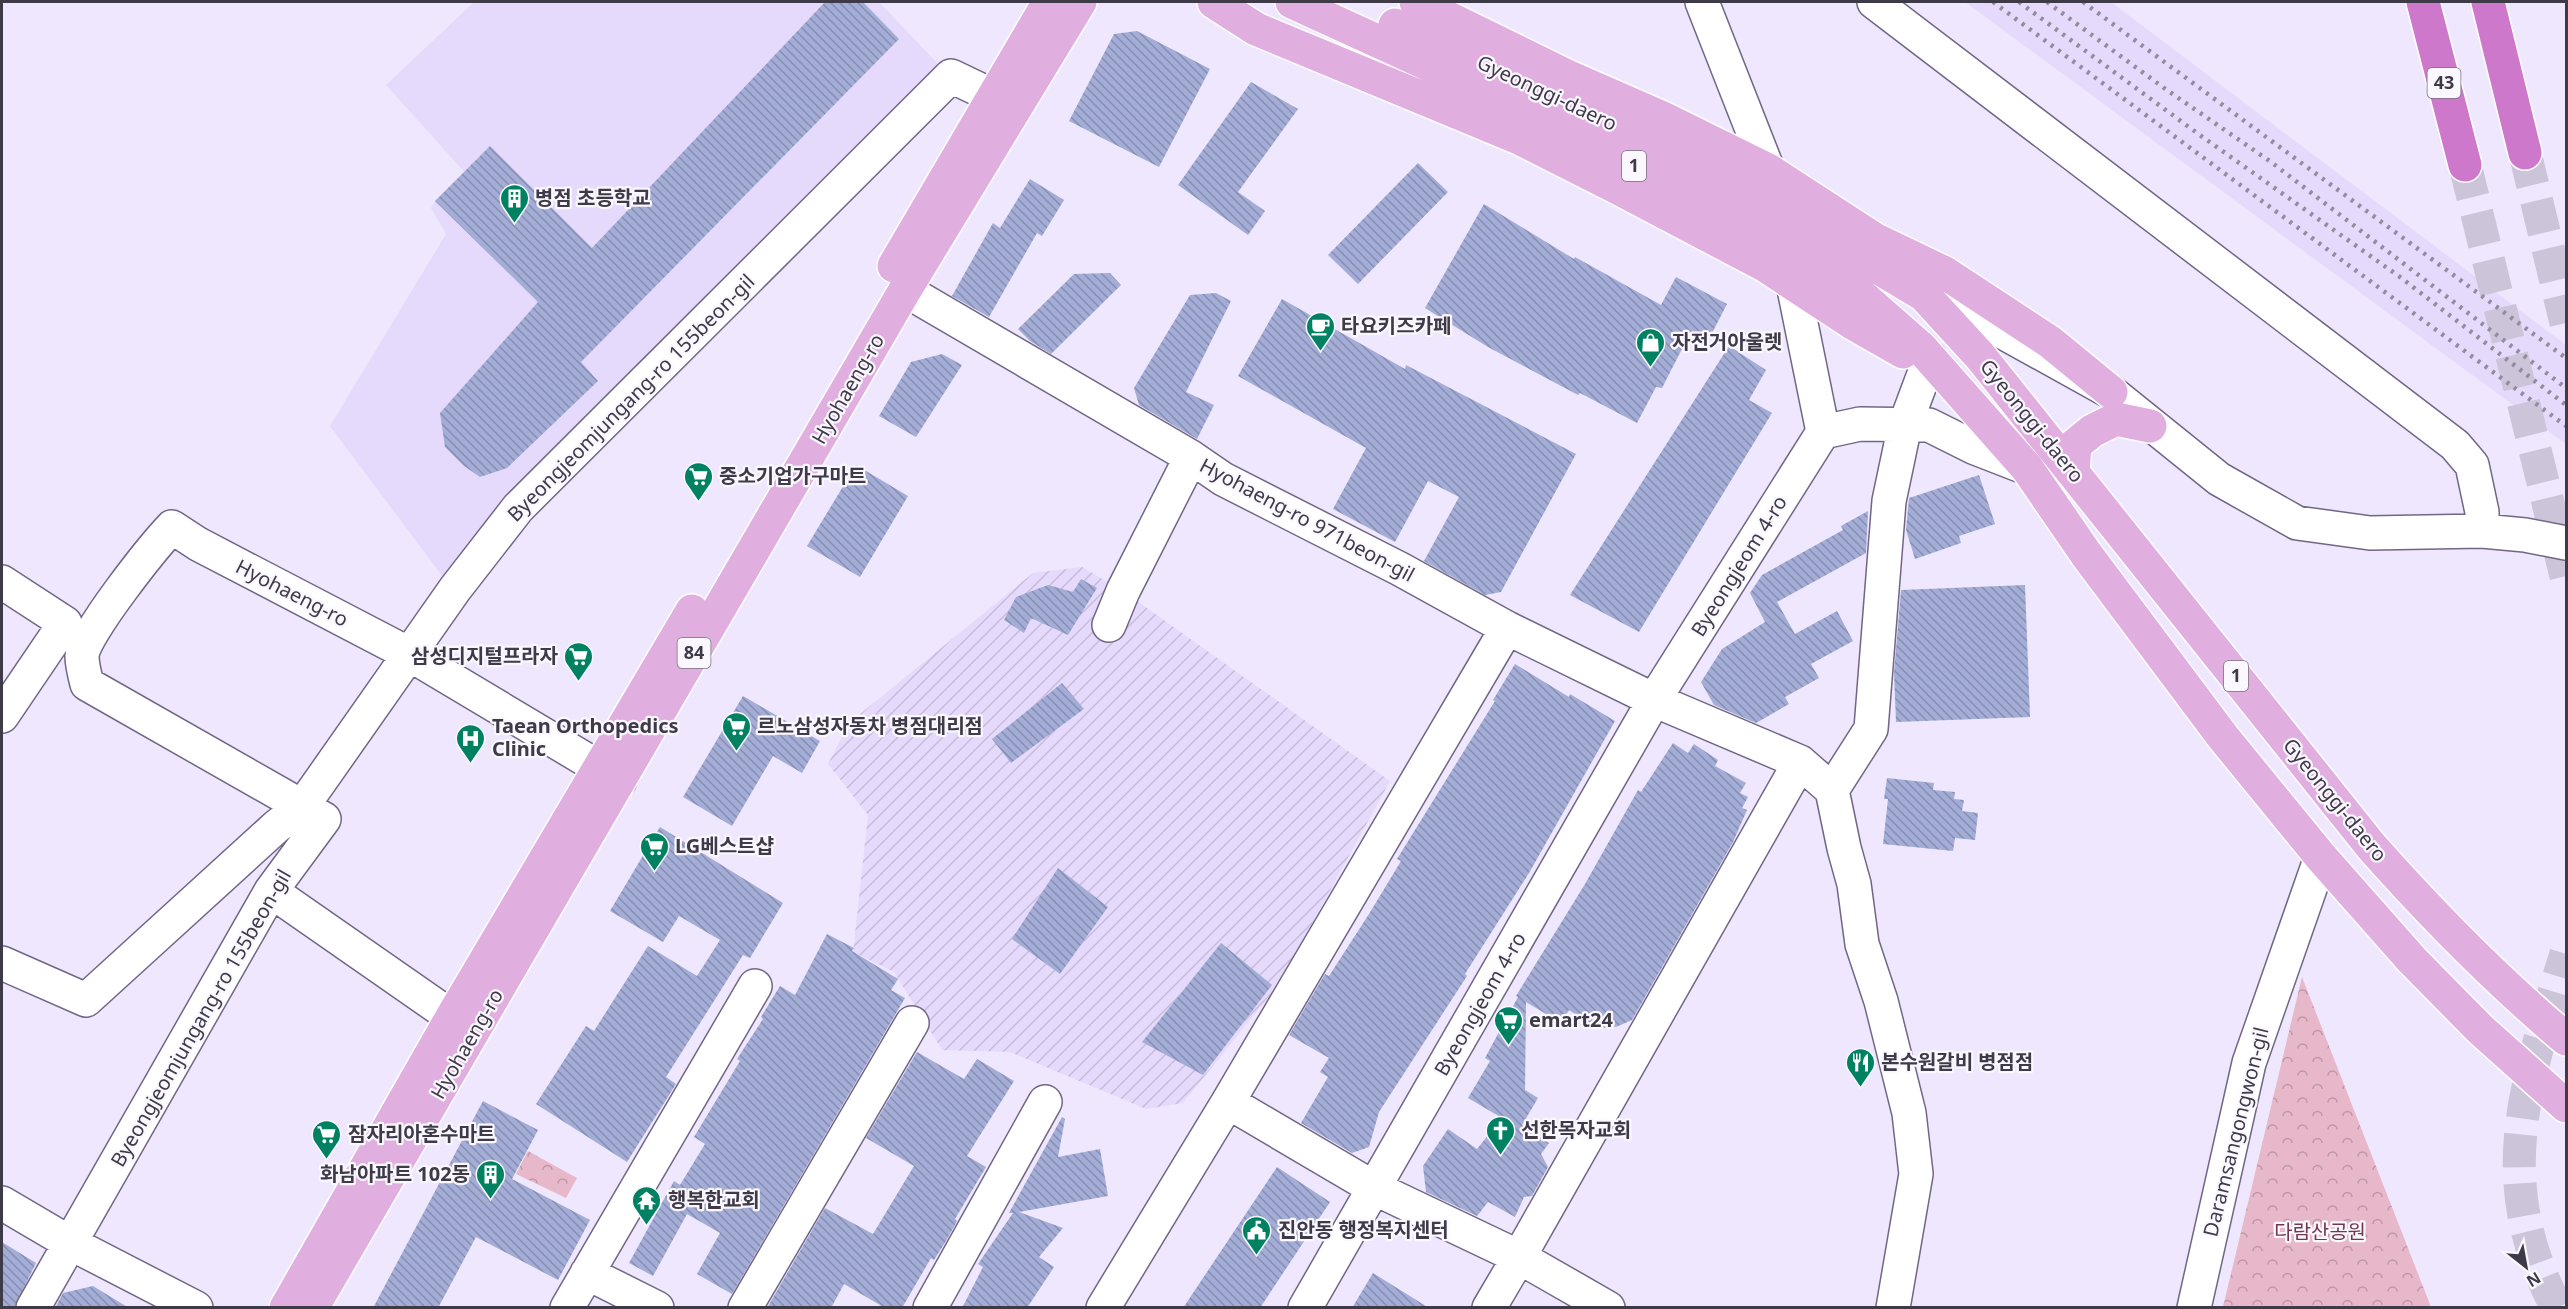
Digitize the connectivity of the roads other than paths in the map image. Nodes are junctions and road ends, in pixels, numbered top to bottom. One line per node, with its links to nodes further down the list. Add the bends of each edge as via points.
1 (1049, 2): 11 (main road, Hyohaeng-ro / 84)
2 (1080, 2): 11 (main road, Hyohaeng-ro / 84)
3 (1214, 2): 16 (main road, Gyeonggi-daero, via 1256,29 1519,138 1766,266)
4 (1292, 2): 19 (main road, Gyeonggi-daero / 1, via 1421,61 1774,237 1856,291)
5 (1342, 2): 18 (main road, Gyeonggi-daero / 1, via 1471,58 1742,186)
6 (1416, 2): 14 (main road)
7 (1702, 2): 14 (street)
8 (1874, 2): 27 (street, via 2455,445 2472,465)
9 (2423, 2): 13 (highway, 43)
10 (2488, 2): 12 (highway)
11 (1005, 102): 17 (main road, Hyohaeng-ro / 84); 32 (street, Byeongjeomjungang-ro 155beon-gil, via 951,76 518,508); 36 (main road, Hyohaeng-ro / 84, via 796,436)
12 (2525, 153)
13 (2465, 165)
14 (1768, 170): 15 (main road)
15 (1876, 240): 18 (main road); 20 (main road, via 1945,273 2050,342)
16 (1793, 284): 19 (main road, Gyeonggi-daero, via 1854,324); 23 (street)
17 (905, 290): 24 (street, Hyohaeng-ro 971beon-gil); 36 (main road, Hyohaeng-ro / 84)
18 (1924, 295): 20 (street, via 1954,305); 26 (main road, Gyeonggi-daero / 1, via 1980,356)
19 (1935, 366): 21 (street); 25 (main road, Gyeonggi-daero / 1)
20 (2111, 392): 22 (street)
21 (1905, 425): 23 (street, via 1860,424); 25 (street, via 1929,425); 37 (street, via 1889,501 1871,729)
22 (2150, 426): 26 (main road, via 2116,419 2092,431 2075,445); 27 (street, via 2219,479 2297,523 2370,533)
23 (1823, 432): 33 (street, Byeongjeom 4-ro)
24 (1191, 457): 30 (street); 31 (street, Hyohaeng-ro 971beon-gil, via 1223,479)
25 (2027, 468): 39 (main road, Gyeonggi-daero / 1, via 2209,719)
26 (2073, 472): 45 (main road, Gyeonggi-daero / 1, via 2378,854 2428,911 2516,997)
27 (2482, 531): 28 (street)
28 (2566, 543)
29 (2, 582): 34 (street, via 65,623)
30 (1109, 625)
31 (1507, 628): 33 (street, Hyohaeng-ro 971beon-gil); 47 (street)
32 (409, 654): 36 (street, Hyohaeng-ro); 38 (street, Byeongjeomjungang-ro 155beon-gil); 38 (street, Hyohaeng-ro, via 172,527 149,552 94,629 82,655 87,684)
33 (1654, 700): 35 (street); 49 (street, Byeongjeom 4-ro)
34 (2, 716)
35 (1800, 762): 37 (street); 52 (street)
36 (610, 774): 43 (main road, Hyohaeng-ro / 84); 57 (main road, Hyohaeng-ro / 84)
37 (1832, 790): 66 (street, via 1854,884 1862,945 1881,1001 1909,1113 1916,1174)
38 (302, 807): 40 (street, Byeongjeomjungang-ro 155beon-gil, via 324,819); 41 (street, Byeongjeomjungang-ro 155beon-gil, via 86,1000)
39 (2320, 857): 48 (main road, Gyeonggi-daero / 1, via 2480,1029); 67 (street, Daramsangongwon-gil, via 2249,1063)
40 (271, 891): 43 (street, Hyohaeng-ro); 51 (street, Byeongjeomjungang-ro 155beon-gil)
41 (2, 963)
42 (755, 986): 53 (street)
43 (452, 1017): 56 (main road, Hyohaeng-ro / 84)
44 (912, 1023): 60 (street)
45 (2566, 1039)
46 (1045, 1102): 61 (street)
47 (1228, 1102): 49 (street); 62 (street)
48 (2566, 1106)
49 (1374, 1188): 52 (street); 63 (street, Byeongjeom 4-ro)
50 (2, 1203): 51 (street)
51 (70, 1243): 54 (street, Byeongjeomjungang-ro 155beon-gil); 55 (street)
52 (1519, 1257): 64 (street); 65 (street)
53 (587, 1273): 58 (street); 59 (street)
54 (33, 1308)
55 (196, 1308)
56 (286, 1308)
57 (312, 1308)
58 (567, 1308)
59 (657, 1308)
60 (745, 1308)
61 (930, 1308)
62 (1103, 1308)
63 (1305, 1308)
64 (1489, 1308)
65 (1608, 1308)
66 (1893, 1308)
67 (2194, 1308)

